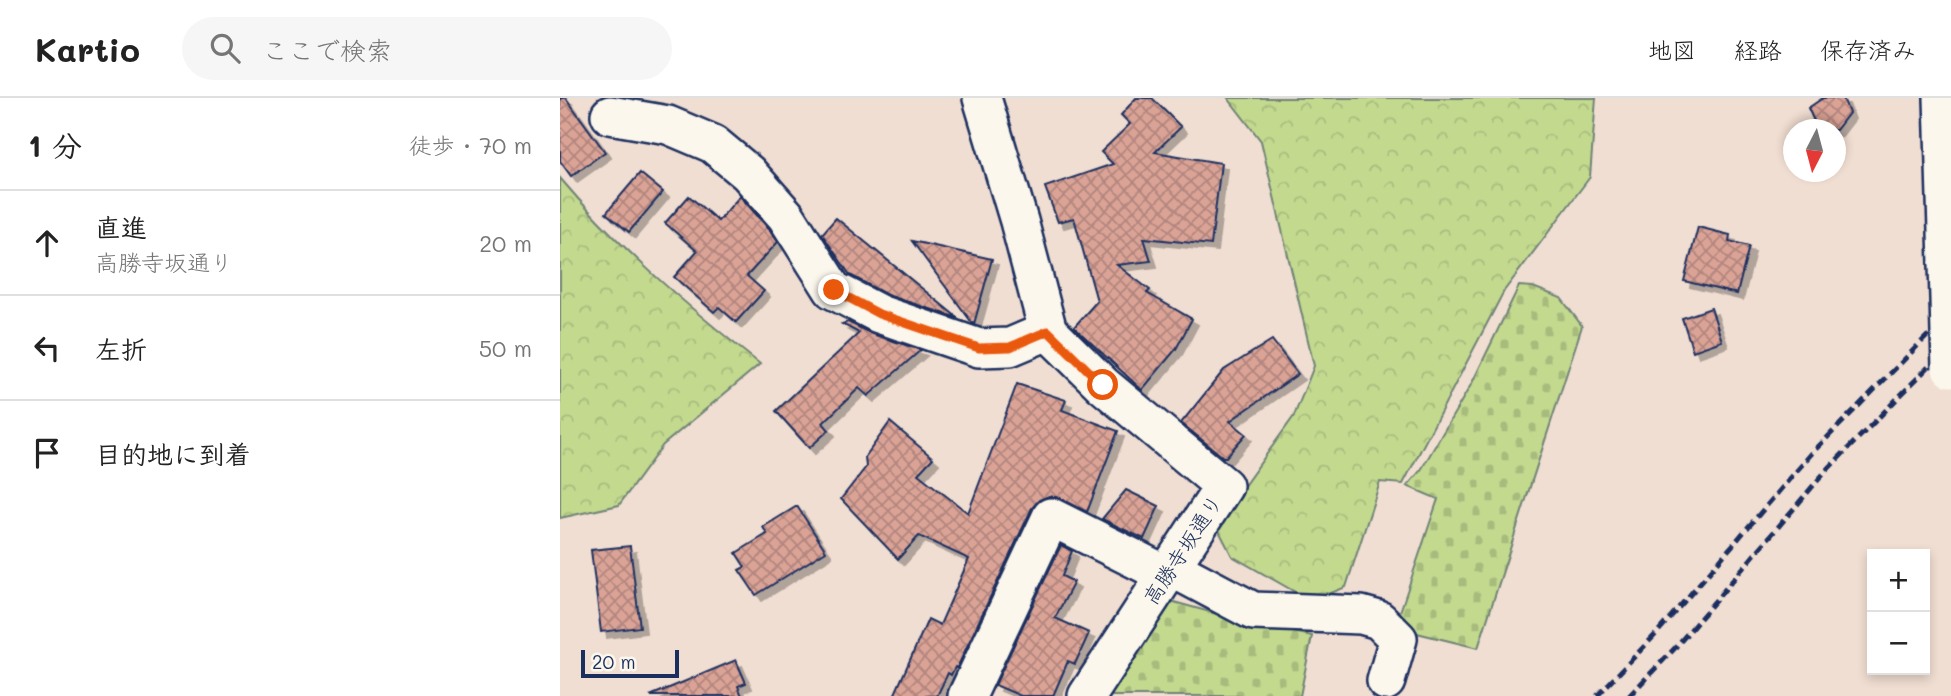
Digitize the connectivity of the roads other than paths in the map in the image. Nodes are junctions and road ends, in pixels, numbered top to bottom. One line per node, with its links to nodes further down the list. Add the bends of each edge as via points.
1 (982, 98): 4 (street)
2 (1943, 98): 5 (street, bridge)
3 (610, 115): 4 (street, via 667,125 713,144 748,173 786,216 834,290 879,314 979,348 1010,347)
4 (1048, 331): 6 (street, 高勝寺坂通り, via 1103,385 1224,486)
5 (1951, 368)
6 (1168, 570): 7 (street, via 1253,611 1350,614 1379,620 1398,639); 8 (street, via 1051,517); 9 (street, 高勝寺坂通り)
7 (1386, 681)
8 (967, 696)
9 (1087, 696)

